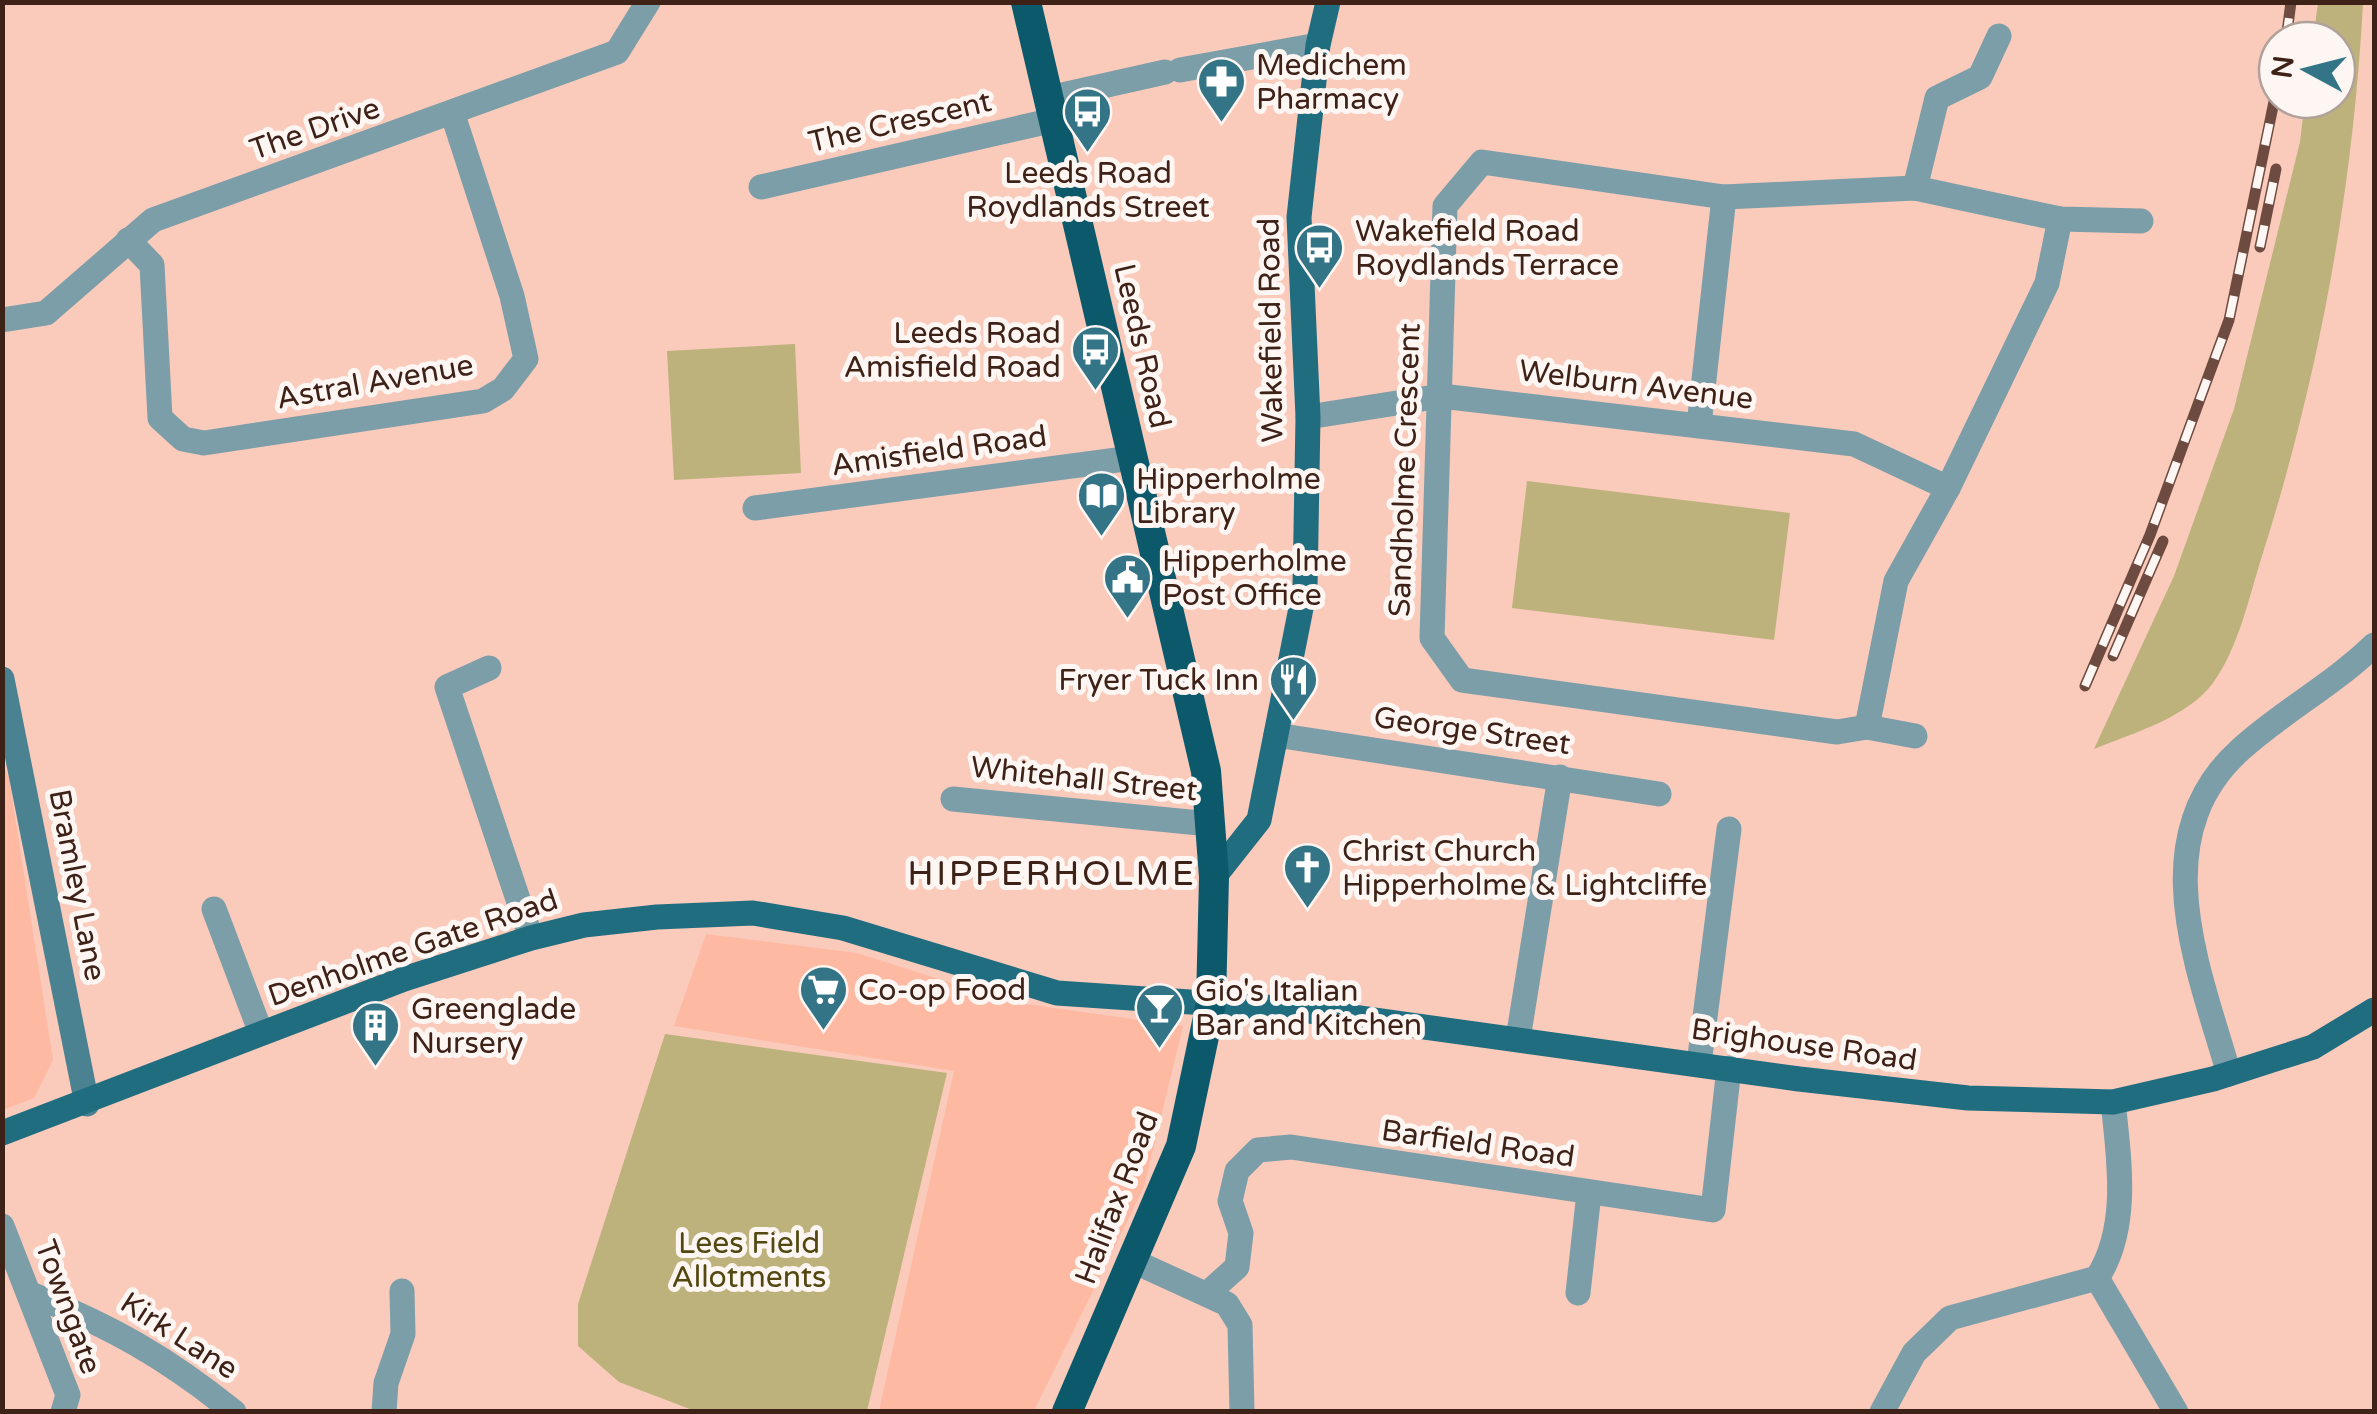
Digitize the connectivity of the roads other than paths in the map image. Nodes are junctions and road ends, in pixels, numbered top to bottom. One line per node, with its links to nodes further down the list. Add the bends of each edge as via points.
1 (648, 2): 7 (street, The Drive, via 618,52)
2 (1026, 2): 6 (highway, Leeds Road)
3 (1328, 2): 5 (main road, Wakefield Road)
4 (1998, 36): 9 (street, via 1980,77 1937,98)
5 (1318, 45): 6 (street, The Crescent, via 1172,71); 16 (main road, Wakefield Road, via 1299,217)
6 (1052, 109): 8 (street, The Crescent); 18 (highway, Leeds Road)
7 (452, 115): 13 (street, The Drive, via 152,220); 13 (street, Astral Avenue, via 526,359 503,388 482,401 204,443 183,439 160,418 152,265)
8 (761, 187)
9 (1915, 188): 10 (street, Sandholme Crescent); 11 (street, Sandholme Crescent)
10 (1724, 197): 15 (street, Sandholme Crescent, via 1482,162 1445,206); 17 (street)
11 (2060, 220): 12 (street, Sandholme Crescent); 19 (street, via 2047,283)
12 (2141, 221)
13 (128, 240): 14 (street, The Drive, via 46,313)
14 (2, 320)
15 (1440, 396): 16 (street, Welburn Avenue); 17 (street, Welburn Avenue); 25 (street, Sandholme Crescent, via 1432,638 1462,680 1837,732)
16 (1308, 417): 26 (main road, Wakefield Road, via 1304,588)
17 (1699, 424): 19 (street, Welburn Avenue, via 1854,444)
18 (1132, 458): 20 (street, Amisfield Road); 31 (highway, Leeds Road, via 1206,772)
19 (1948, 488): 25 (street, via 1896,582)
20 (755, 508)
21 (2374, 644): 42 (street, via 2238,751 2211,785 2194,824 2183,878 2185,913)
22 (488, 668): 35 (street, via 447,687)
23 (2, 679): 24 (street, Bramley Lane)
24 (7, 725): 44 (street, Bramley Lane)
25 (1867, 727): 27 (street, Sandholme Crescent)
26 (1276, 735): 28 (street, George Street); 33 (main road, Wakefield Road, via 1260,820)
27 (1915, 736)
28 (1560, 777): 29 (street, George Street); 39 (street)
29 (1659, 794)
30 (953, 799): 31 (street, Whitehall Street)
31 (1210, 824): 33 (highway, Leeds Road)
32 (1730, 830): 40 (street)
33 (1214, 877): 36 (highway, Leeds Road)
34 (214, 909): 38 (street)
35 (531, 938): 36 (main road, Denholme Gate Road, via 584,925 753,913 843,928 1057,993); 38 (main road, Denholme Gate Road)
36 (1211, 1003): 39 (main road, Brighouse Road); 48 (highway, Halifax Road, via 1180,1146)
37 (2374, 1010): 42 (main road, Brighouse Road, via 2313,1048)
38 (261, 1034): 44 (main road, Denholme Gate Road)
39 (1518, 1039): 40 (main road, Brighouse Road)
40 (1699, 1064): 41 (main road, Brighouse Road)
41 (1729, 1068): 43 (main road, Brighouse Road, via 1968,1098); 46 (street, Barfield Road, via 1714,1210)
42 (2229, 1074): 43 (main road, Brighouse Road)
43 (2113, 1102): 49 (street, via 2118,1219)
44 (86, 1104): 45 (main road, Denholme Gate Road)
45 (2, 1133)
46 (1589, 1192): 51 (street, Barfield Road, via 1291,1147 1258,1150 1237,1171 1230,1201 1242,1233 1237,1266); 52 (street)
47 (2, 1226): 53 (street, Towngate)
48 (1133, 1261): 51 (street); 57 (highway, Halifax Road)
49 (2098, 1278): 59 (street, via 1950,1318 1914,1352); 60 (street)
50 (402, 1291): 56 (street, via 404,1334 386,1383)
51 (1208, 1293): 58 (street, via 1227,1304 1240,1325)
52 (1578, 1293)
53 (31, 1294): 54 (street, Towngate, via 68,1396); 55 (street, Kirk Lane, via 112,1327)
54 (63, 1412)
55 (234, 1412)
56 (384, 1412)
57 (1067, 1412)
58 (1242, 1412)
59 (1882, 1412)
60 (2176, 1412)

